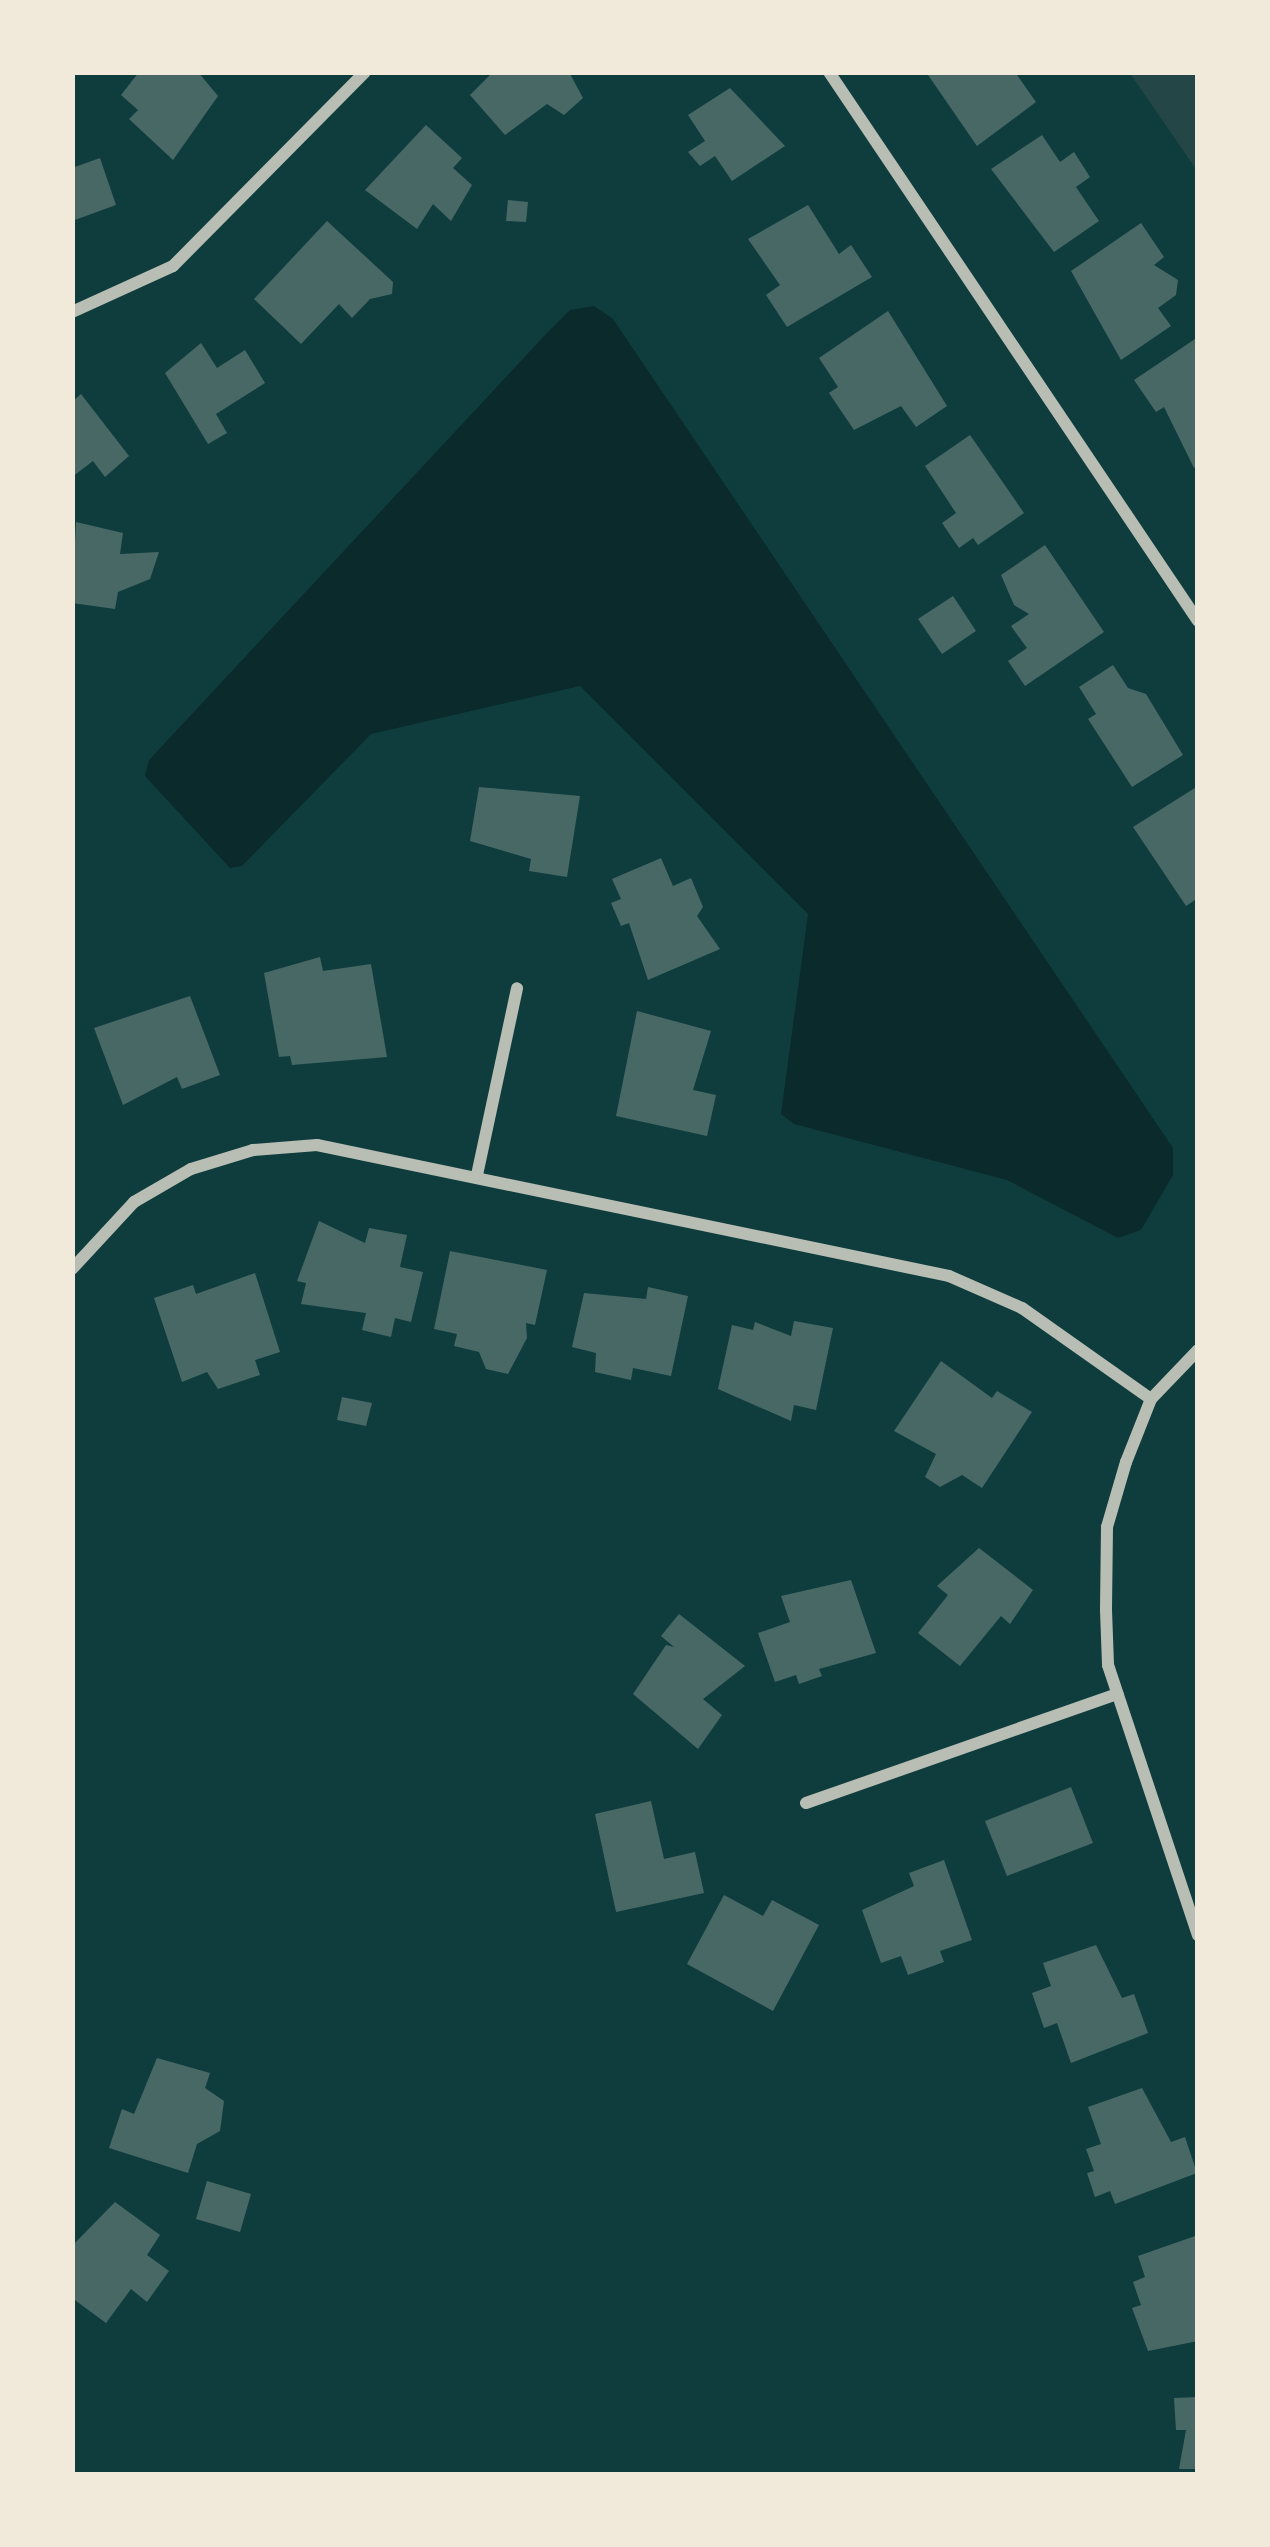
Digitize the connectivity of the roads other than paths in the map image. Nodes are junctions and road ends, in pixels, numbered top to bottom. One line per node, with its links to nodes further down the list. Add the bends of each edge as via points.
1 (365, 72): 3 (street, via 173,266)
2 (830, 72): 4 (street)
3 (72, 312)
4 (1198, 620)
5 (517, 988): 6 (street)
6 (477, 1174): 7 (street, via 317,1145 253,1150 191,1169 134,1202); 9 (street, via 949,1276 1089,1349)
7 (72, 1269)
8 (1198, 1350): 9 (street)
9 (1151, 1400): 10 (street, via 1107,1527 1108,1665)
10 (1117, 1694): 11 (street); 12 (street)
11 (806, 1803)
12 (1198, 1935)

